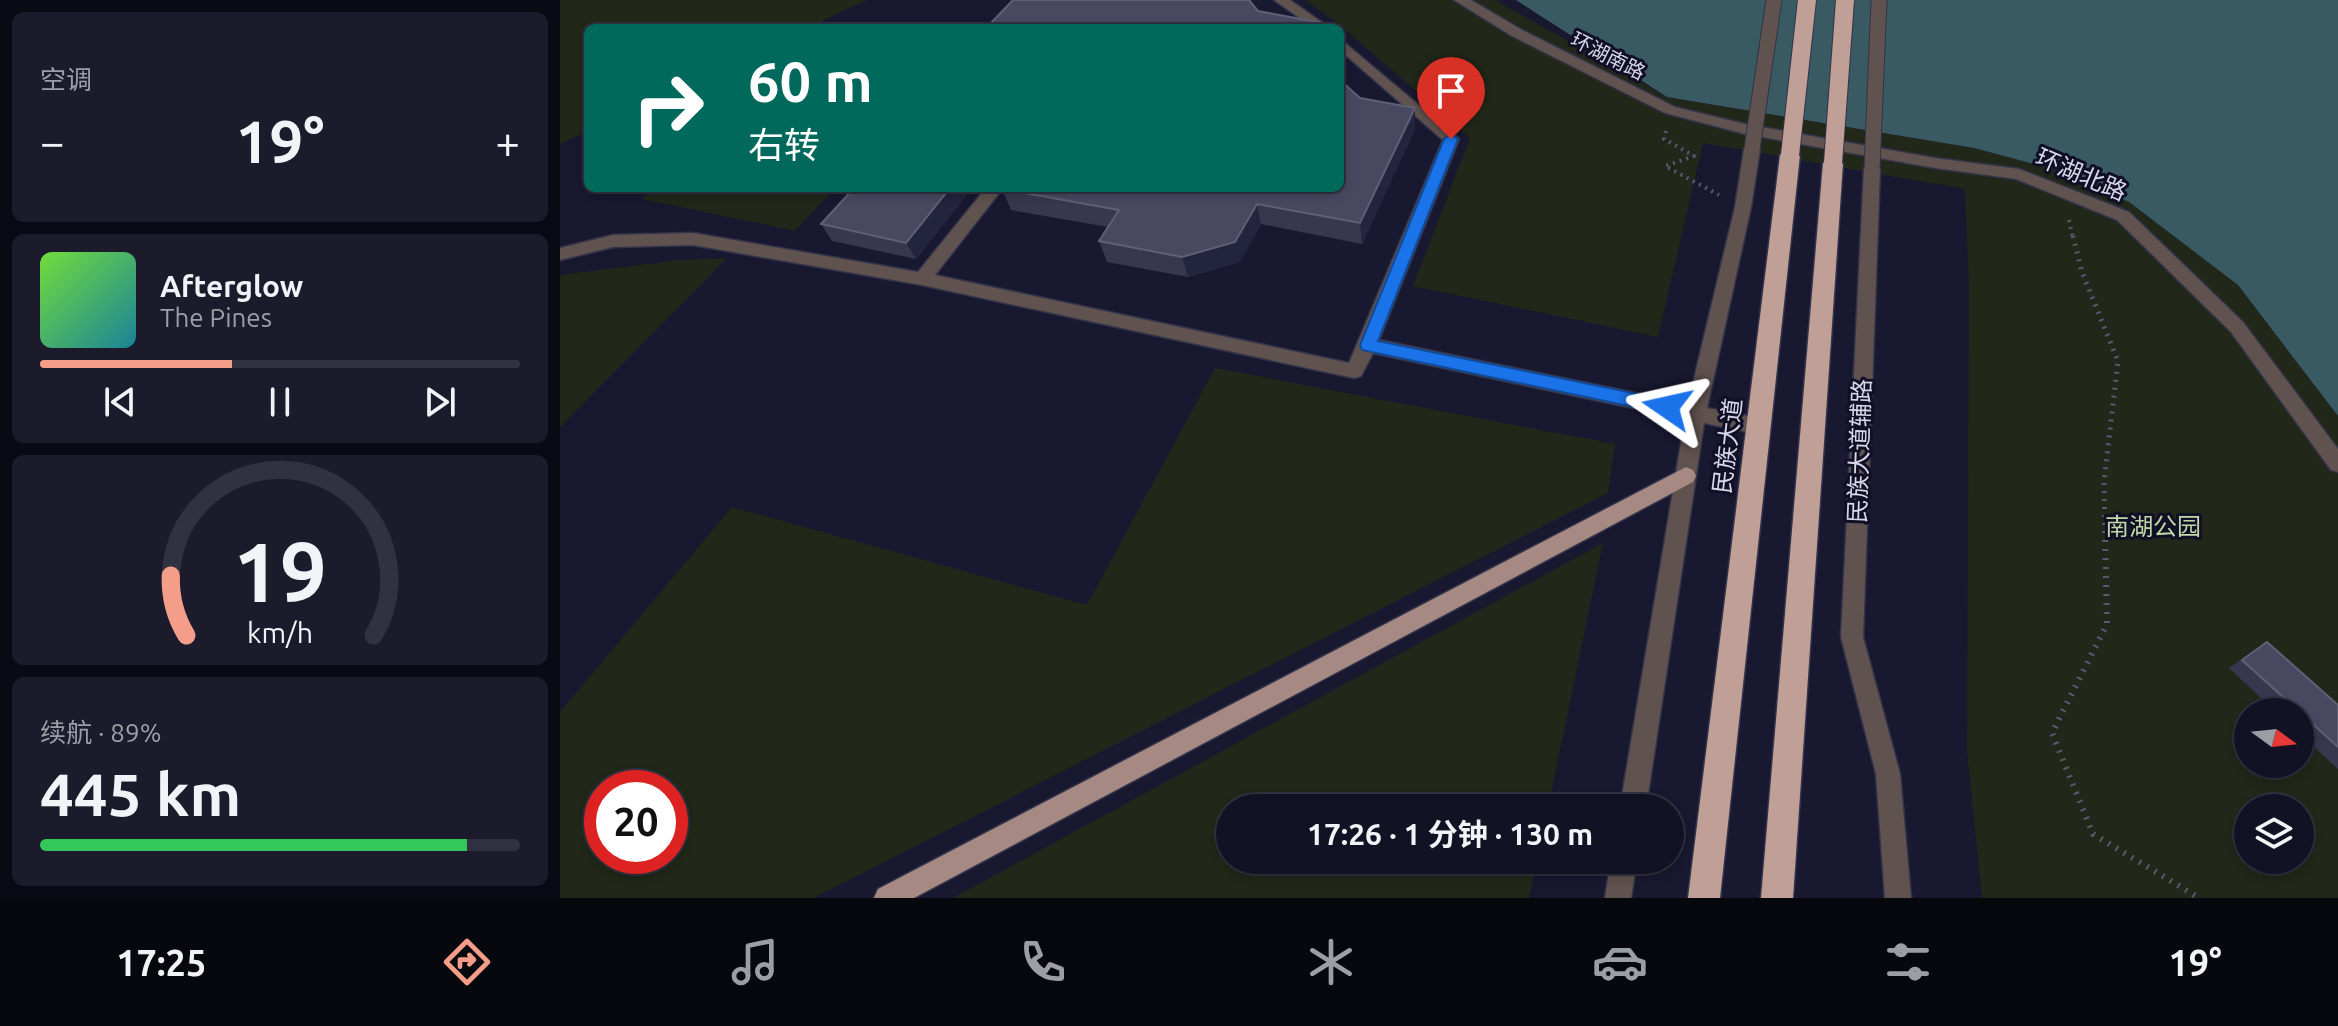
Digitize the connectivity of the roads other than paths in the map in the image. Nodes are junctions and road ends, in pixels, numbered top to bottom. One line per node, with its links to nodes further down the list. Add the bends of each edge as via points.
1 (1281, 0): 7 (street)
2 (1461, 0): 9 (street, 环湖南路, via 1670,110)
3 (1774, 0): 14 (street, bridge, via 1743,207)
4 (1807, 0): 15 (highway, 民族大道, bridge)
5 (1845, 0): 23 (highway, bridge)
6 (1879, 0): 24 (street, 民族大道辅路, bridge, via 1852,637 1888,774)
7 (1317, 24)
8 (1344, 46): 13 (street, via 1451,139)
9 (1745, 129): 16 (street, 环湖北路, via 2019,174 2123,216 2237,327)
10 (992, 192): 12 (street)
11 (560, 254): 12 (street, via 613,241 693,239)
12 (922, 279): 13 (street, via 1354,371)
13 (1368, 345): 14 (street)
14 (1696, 413): 15 (street); 17 (street)
15 (1758, 426): 22 (highway, 民族大道)
16 (2338, 464)
17 (1686, 476): 18 (street); 20 (main road)
18 (1635, 794)
19 (1622, 874): 21 (street)
20 (887, 898)
21 (1618, 898)
22 (1704, 898)
23 (1777, 898)
24 (1898, 898)

